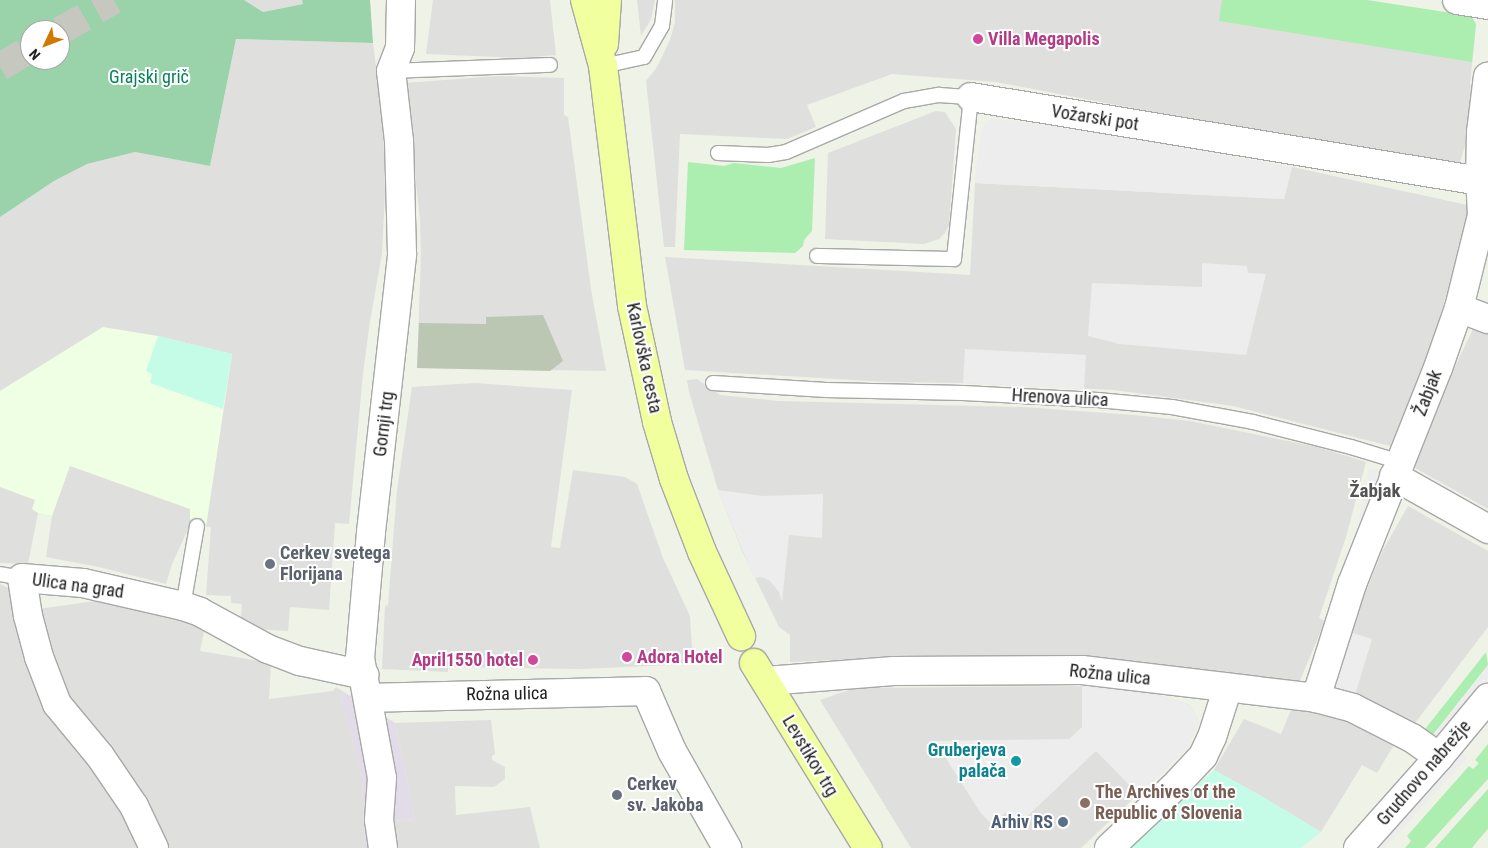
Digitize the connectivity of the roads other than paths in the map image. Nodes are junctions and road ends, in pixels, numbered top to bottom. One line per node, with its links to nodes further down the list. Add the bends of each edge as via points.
1 (402, 0): 9 (street, via 400,48)
2 (585, 0): 8 (main road, Karlovška cesta)
3 (607, 0): 8 (main road, Karlovška cesta)
4 (666, 0): 8 (lane, via 662,26 644,57)
5 (1457, 0): 6 (street)
6 (1488, 5)
7 (550, 65): 9 (lane)
8 (603, 66): 23 (main road, Karlovška cesta, via 632,306 657,422 674,480)
9 (390, 71): 25 (street, Gornji trg, via 399,142 402,254 360,658)
10 (1488, 76): 13 (street, Žabjak, via 1481,132)
11 (971, 97): 12 (lane, Vožarski pot, via 939,95 904,101 786,152 768,155); 13 (street, Vožarski pot); 14 (lane, via 954,259)
12 (718, 153)
13 (1480, 181): 15 (street, Žabjak, via 1482,215)
14 (817, 256)
15 (1459, 308): 16 (street); 18 (street, Žabjak)
16 (1488, 319)
17 (713, 383): 18 (lane, Hrenova ulica, via 1098,400 1172,407 1253,422 1351,447)
18 (1397, 469): 20 (street, Hrenova ulica); 27 (street, Žabjak, via 1352,584)
19 (197, 526): 22 (lane)
20 (1488, 529)
21 (11, 576): 22 (street, Ulica na grad, via 83,583); 30 (street, Ulica na grad, via 57,704 100,756 134,806)
22 (183, 606): 25 (street, Ulica na grad, via 268,649)
23 (740, 636)
24 (760, 672): 26 (street, Rožna ulica, via 1082,670); 33 (main road, Levstikov trg)
25 (366, 686): 31 (street, Gornji trg, via 382,778 379,820); 32 (street, Rožna ulica, via 646,691 672,751)
26 (1228, 687): 27 (street, Rožna ulica); 34 (street, via 1203,756)
27 (1316, 698): 29 (street, Rožna ulica, via 1352,708 1412,738)
28 (1488, 698): 29 (street, Grudnovo nabrežje)
29 (1439, 758): 35 (street, Grudnovo nabrežje)
30 (154, 848)
31 (383, 848)
32 (727, 848)
33 (868, 848)
34 (1109, 848)
35 (1358, 848)

